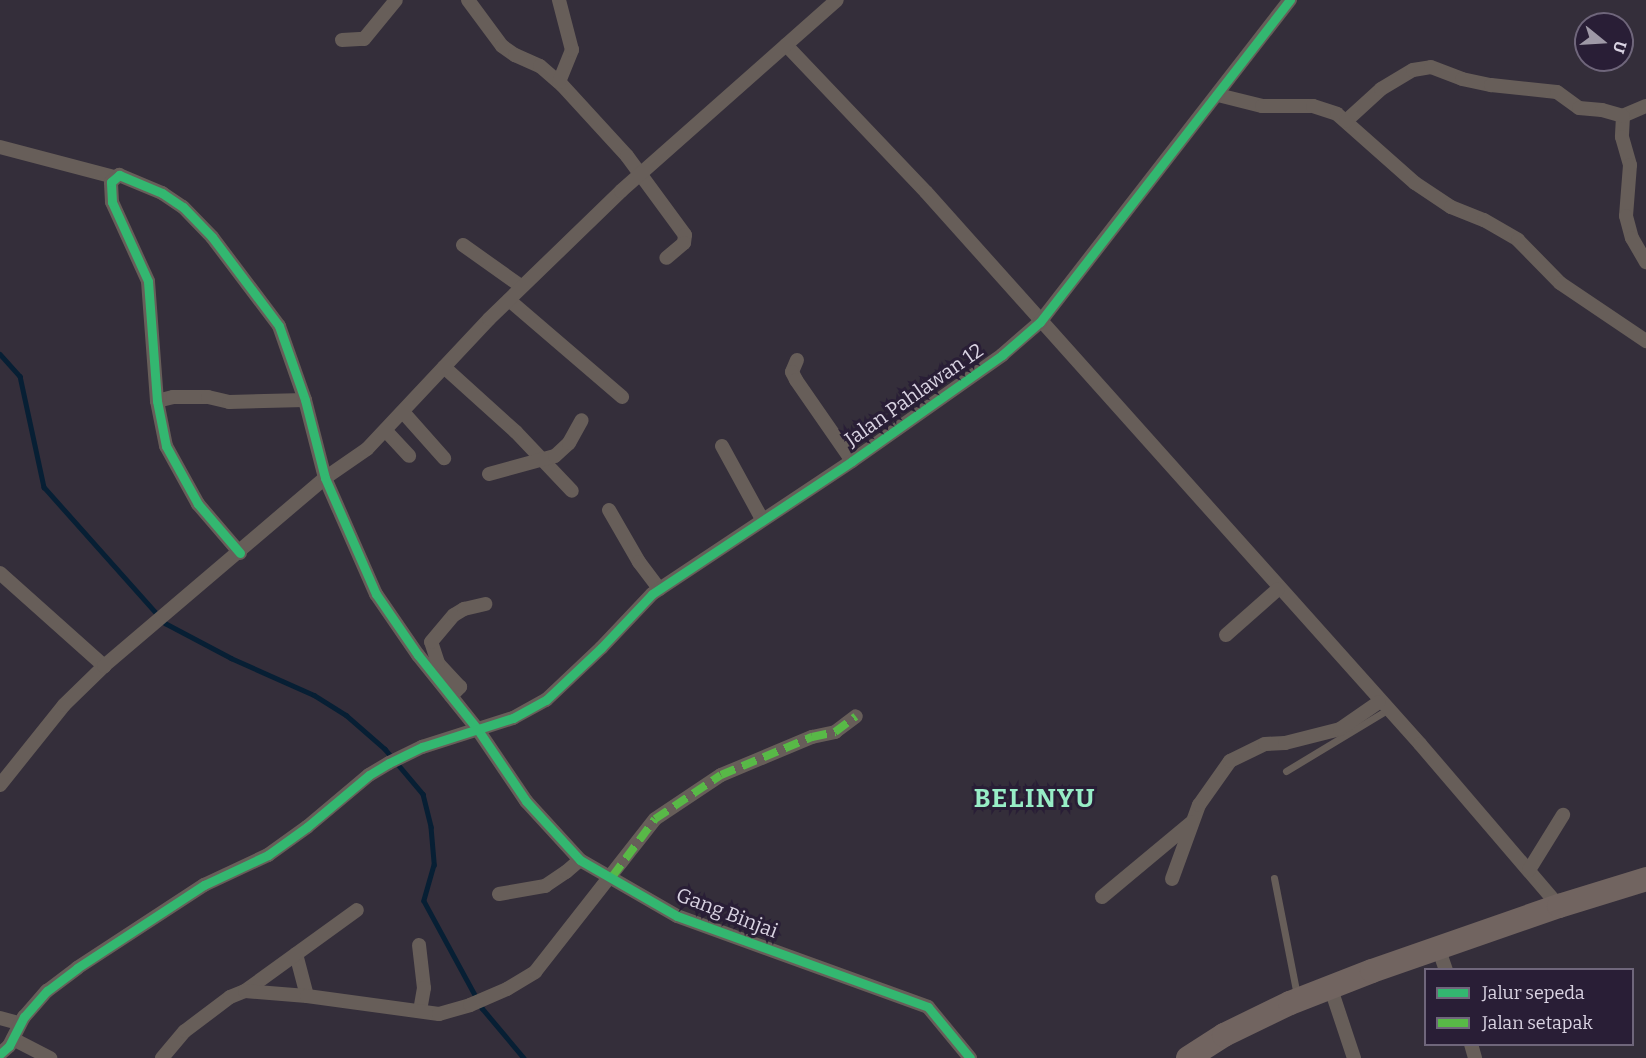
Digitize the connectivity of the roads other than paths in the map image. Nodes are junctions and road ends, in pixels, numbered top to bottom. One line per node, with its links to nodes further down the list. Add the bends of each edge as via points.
1 (396, 0): 6 (street, via 364,39)
2 (468, 0): 8 (street, via 502,46 540,66)
3 (559, 0): 8 (street, via 572,51)
4 (837, 0): 7 (street)
5 (1290, 0): 9 (street, Jalan Pahlawan 12)
6 (342, 40)
7 (786, 45): 14 (street); 21 (street, via 926,192)
8 (559, 82): 14 (street)
9 (1218, 95): 12 (street, via 1262,106 1313,106); 21 (street, Jalan Pahlawan 12)
10 (1646, 106): 11 (street)
11 (1623, 116): 12 (street, via 1579,108 1557,92 1491,85 1431,67 1413,70 1381,89); 18 (street, via 1622,136 1630,165 1626,216 1632,238)
12 (1346, 121): 22 (street, via 1415,183 1451,207 1518,240 1560,283)
13 (0, 147): 15 (street, Gang Binjai)
14 (641, 174): 17 (street, via 685,235 684,243); 19 (street)
15 (114, 177): 26 (street, Gang Binjai, via 119,175 162,192 212,237 279,326); 27 (street, via 112,202 148,282)
16 (463, 245): 19 (street)
17 (666, 258)
18 (1646, 262)
19 (522, 287): 20 (street)
20 (508, 300): 24 (street); 25 (street)
21 (1040, 322): 35 (street, Jalan Pahlawan 12, via 1002,355); 44 (street)
22 (1646, 341)
23 (797, 360): 35 (street, via 792,372 796,380)
24 (444, 367): 28 (street); 34 (street)
25 (622, 397)
26 (305, 400): 27 (street, via 229,402 208,397); 37 (street, Gang Binjai)
27 (156, 401): 41 (street, via 166,446 198,504)
28 (403, 412): 30 (street); 33 (street)
29 (582, 420): 34 (street, via 563,451)
30 (386, 431): 32 (street); 37 (street)
31 (722, 446): 40 (street)
32 (409, 456)
33 (444, 458)
34 (542, 459): 36 (street); 38 (street)
35 (852, 461): 40 (street, Jalan Pahlawan 12)
36 (489, 474)
37 (325, 478): 41 (street); 48 (street, Gang Binjai, via 376,594)
38 (572, 491)
39 (609, 510): 43 (street)
40 (762, 519): 43 (street, Jalan Pahlawan 12)
41 (240, 553): 47 (street)
42 (0, 573): 47 (street)
43 (659, 589): 51 (street, Jalan Pahlawan 12, via 546,700 513,718)
44 (1278, 589): 46 (street); 49 (street)
45 (485, 604): 48 (street, via 454,615 431,642 438,663 460,687)
46 (1226, 635)
47 (104, 666): 53 (street, via 64,705)
48 (451, 696): 51 (street, Gang Binjai)
49 (1383, 706): 52 (lane); 55 (street, via 1340,729 1265,744 1230,761 1199,806); 57 (street)
50 (856, 716): 58 (street, via 835,732 812,737 721,775 655,819)
51 (478, 730): 56 (street, Gang Binjai, via 526,801); 75 (street, Jalan Pahlawan 12, via 403,755 369,775 268,855 204,885 77,968 47,991)
52 (1286, 771)
53 (0, 785)
54 (1563, 815): 57 (street)
55 (1194, 821): 60 (street); 63 (street)
56 (580, 860): 58 (street, Gang Binjai); 62 (street, via 545,886)
57 (1528, 870): 64 (street)
58 (612, 877): 73 (street, via 535,972 470,1005 438,1014); 79 (street, Gang Binjai, via 677,916 917,1002 938,1016)
59 (1274, 878): 72 (lane)
60 (1172, 879)
61 (1646, 879): 64 (highway)
62 (499, 894)
63 (1102, 897)
64 (1560, 906): 68 (highway)
65 (357, 910): 67 (street)
66 (419, 945): 73 (street, via 424,988)
67 (296, 954): 70 (street); 71 (street)
68 (1443, 960): 69 (highway, via 1372,971)
69 (1331, 989): 72 (highway); 81 (street)
70 (245, 991): 71 (street); 78 (street, via 230,997 185,1031)
71 (307, 996): 73 (street)
72 (1299, 1000): 80 (highway, via 1224,1035)
73 (420, 1011)
74 (0, 1018): 75 (street)
75 (19, 1023): 76 (street)
76 (9, 1051): 77 (street)
77 (50, 1058)
78 (162, 1058)
79 (970, 1058)
80 (1188, 1058)
81 (1354, 1058)

